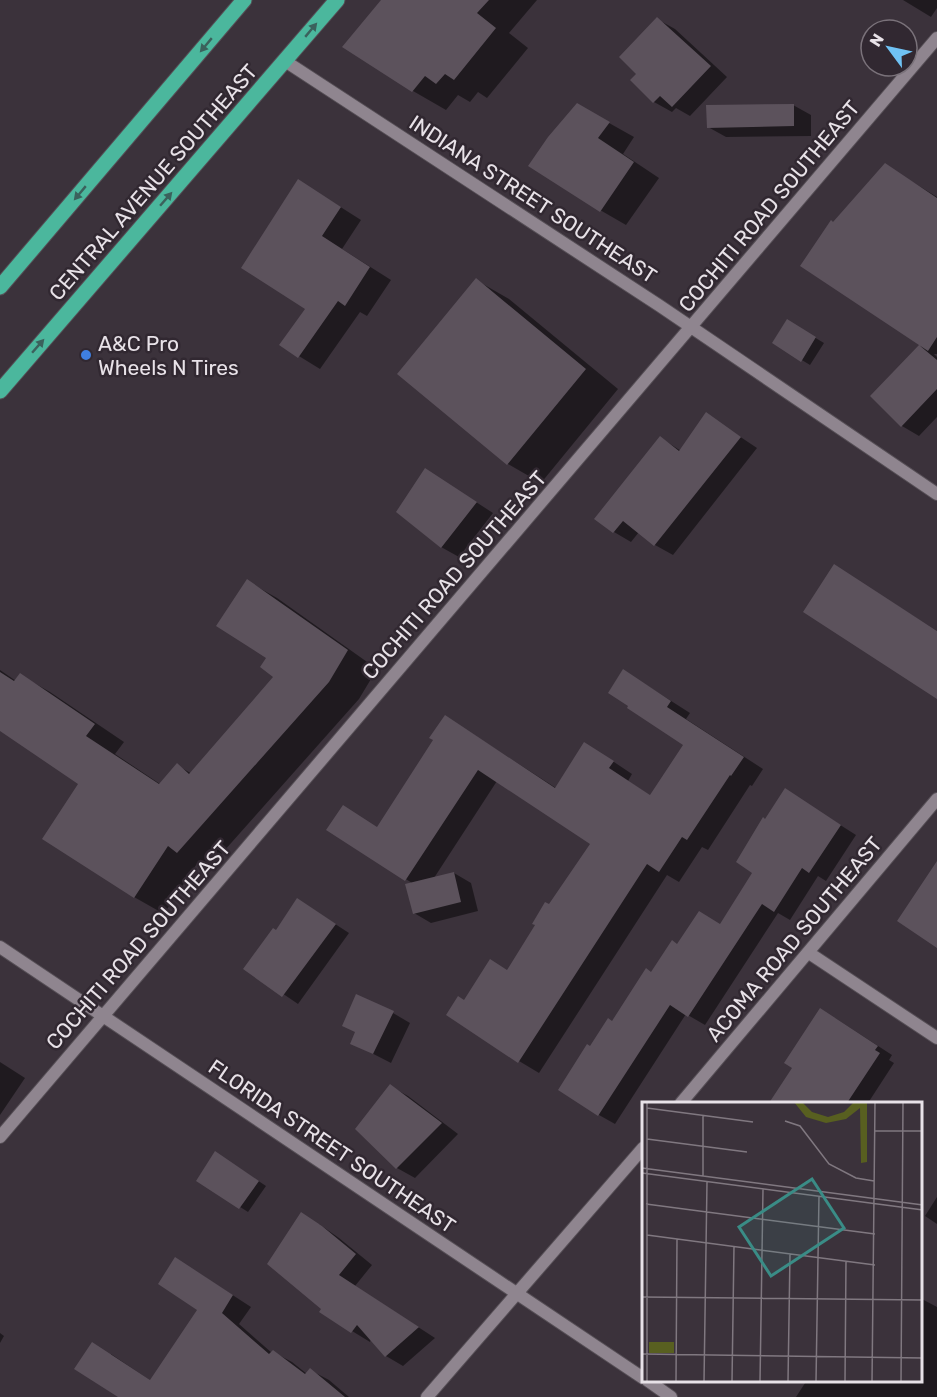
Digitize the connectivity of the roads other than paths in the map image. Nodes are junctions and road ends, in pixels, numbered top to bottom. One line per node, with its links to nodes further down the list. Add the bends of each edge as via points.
1 (244, 0): 5 (main road, one-way to 5)
2 (337, 0): 4 (main road, CENTRAL AVENUE SOUTHEAST, one-way to 2)
3 (937, 38): 6 (street, COCHITI ROAD SOUTHEAST)
4 (285, 61): 6 (street, INDIANA STREET SOUTHEAST); 7 (main road, CENTRAL AVENUE SOUTHEAST, one-way to 4)
5 (0, 287)
6 (692, 327): 8 (street, INDIANA STREET SOUTHEAST); 12 (street, COCHITI ROAD SOUTHEAST)
7 (0, 391)
8 (937, 494)
9 (937, 799): 11 (street, ACOMA ROAD SOUTHEAST)
10 (0, 946): 12 (street, FLORIDA STREET SOUTHEAST)
11 (809, 953): 13 (street); 14 (street, ACOMA ROAD SOUTHEAST)
12 (103, 1016): 15 (street, COCHITI ROAD SOUTHEAST); 17 (street, FLORIDA STREET SOUTHEAST)
13 (937, 1038)
14 (682, 1102)
15 (0, 1137)
16 (642, 1149): 17 (street)
17 (518, 1294): 18 (street, FLORIDA STREET SOUTHEAST); 20 (street)
18 (642, 1377)
19 (649, 1382): 21 (street, FLORIDA STREET SOUTHEAST)
20 (427, 1397)
21 (671, 1397)

